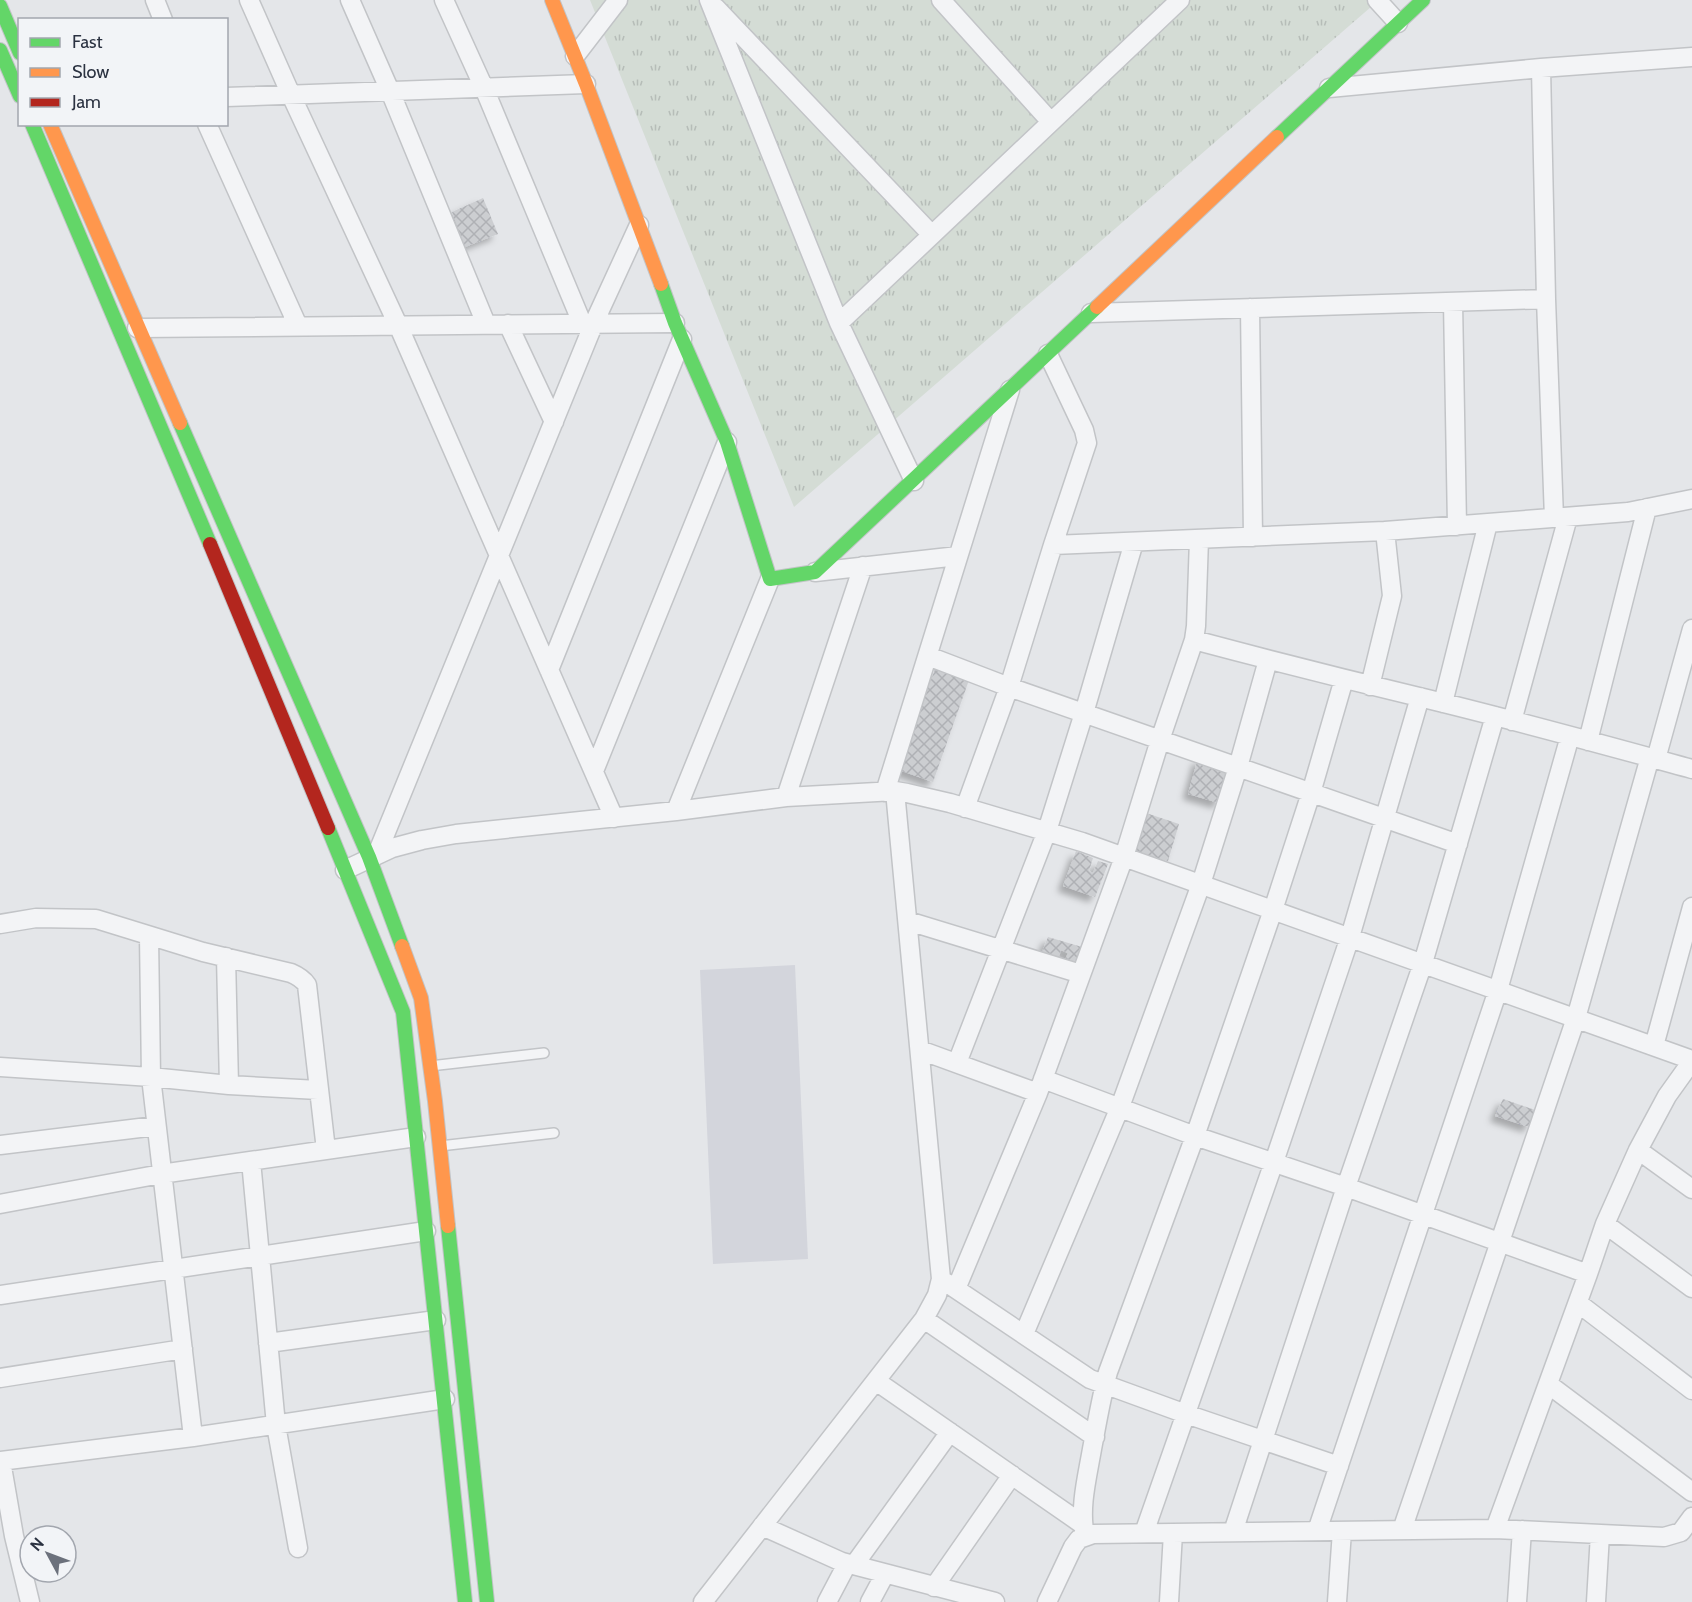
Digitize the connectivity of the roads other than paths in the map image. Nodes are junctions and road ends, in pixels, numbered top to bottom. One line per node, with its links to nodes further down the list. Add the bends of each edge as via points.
1 (154, 0): 15 (street)
2 (249, 0): 27 (street)
3 (350, 0): 26 (street)
4 (444, 0): 23 (street)
5 (552, 0): 19 (street)
6 (618, 0): 19 (street)
7 (709, 0): 34 (street); 40 (street)
8 (941, 0): 29 (street)
9 (1153, 0): 14 (street)
10 (1180, 0): 14 (street)
11 (1377, 0): 16 (street)
12 (1423, 0): 16 (street)
13 (0, 6): 17 (street)
14 (1166, 13): 29 (street)
15 (162, 18)
16 (1398, 23): 24 (street)
17 (18, 48)
18 (0, 50): 25 (street)
19 (575, 56): 22 (street)
20 (1692, 57): 21 (street)
21 (1541, 68): 24 (street); 35 (street)
22 (586, 84): 23 (street); 33 (street)
23 (484, 88): 26 (street); 39 (street)
24 (1329, 88): 38 (street)
25 (18, 91)
26 (390, 91): 27 (street); 41 (street)
27 (291, 95): 28 (street); 43 (street)
28 (228, 97)
29 (1050, 122): 34 (street)
30 (33, 126): 97 (street)
31 (51, 126): 45 (street)
32 (208, 126): 44 (street)
33 (639, 225): 39 (street); 46 (street)
34 (932, 235): 40 (street)
35 (1546, 299): 36 (street); 54 (street)
36 (1453, 302): 37 (street); 56 (street)
37 (1250, 308): 38 (street); 58 (street)
38 (1091, 313): 47 (street)
39 (588, 323): 42 (street); 46 (street); 49 (street)
40 (839, 323): 51 (street)
41 (486, 324): 42 (street); 43 (street)
42 (508, 324): 49 (street)
43 (398, 325): 44 (street); 62 (street)
44 (298, 326): 45 (street)
45 (137, 328): 95 (street)
46 (679, 331): 50 (street); 71 (street)
47 (1048, 354): 48 (street); 61 (street, via 1087,443)
48 (1010, 390): 51 (street); 63 (street)
49 (554, 422): 62 (street)
50 (727, 442): 66 (street); 85 (street)
51 (914, 481): 65 (street)
52 (1692, 499): 53 (street)
53 (1647, 508): 54 (street); 81 (street)
54 (1561, 518): 55 (street); 78 (street)
55 (1488, 523): 56 (street); 76 (street)
56 (1457, 526): 57 (street)
57 (1385, 531): 58 (street); 73 (street, via 1392,596)
58 (1253, 537): 59 (street)
59 (1199, 539): 60 (street); 68 (street)
60 (1134, 542): 61 (street); 77 (street)
61 (1053, 545): 74 (street)
62 (499, 555): 71 (street); 95 (street)
63 (958, 556): 64 (street); 69 (street)
64 (863, 566): 65 (street); 88 (street)
65 (815, 572): 66 (street)
66 (770, 579): 90 (street)
67 (1692, 629): 82 (street)
68 (1194, 640): 70 (street); 80 (street)
69 (928, 656): 74 (street); 86 (street)
70 (1268, 660): 72 (street); 83 (street)
71 (549, 670): 85 (street)
72 (1344, 680): 73 (street); 87 (street)
73 (1370, 686): 75 (street)
74 (1009, 687): 77 (street); 89 (street)
75 (1420, 697): 76 (street); 92 (street)
76 (1443, 703): 78 (street)
77 (1084, 713): 80 (street); 93 (street)
78 (1503, 718): 79 (street); 94 (street)
79 (1570, 736): 81 (street); 109 (street)
80 (1160, 740): 83 (street); 96 (street)
81 (1588, 741): 82 (street)
82 (1653, 758): 84 (street); 110 (street)
83 (1238, 767): 87 (street); 98 (street)
84 (1692, 769)
85 (594, 771): 91 (street)
86 (890, 791): 88 (street); 89 (street); 101 (street)
87 (1311, 793): 92 (street); 100 (street)
88 (786, 797): 90 (street)
89 (965, 808): 93 (street)
90 (676, 812): 91 (street)
91 (614, 818): 95 (street, via 456,834)
92 (1385, 819): 94 (street); 104 (street)
93 (1047, 831): 96 (street); 105 (street)
94 (1458, 844): 107 (street)
95 (373, 856): 97 (street); 116 (street, via 421,998)
96 (1124, 857): 98 (street); 108 (street)
97 (345, 870): 127 (street, via 403,1012)
98 (1201, 884): 100 (street); 123 (street)
99 (1692, 907): 111 (street)
100 (1273, 910): 104 (street); 126 (street)
101 (908, 921): 105 (street); 112 (street)
102 (0, 924): 103 (street, via 36,918 96,919)
103 (149, 936): 106 (street); 118 (street)
104 (1350, 937): 107 (street); 133 (street)
105 (1001, 950): 108 (street); 115 (street)
106 (226, 957): 120 (street); 122 (street, via 291,973 307,985)
107 (1422, 963): 109 (street); 135 (street)
108 (1082, 974): 121 (street)
109 (1498, 990): 110 (street); 138 (street)
110 (1576, 1018): 111 (street); 141 (street)
111 (1654, 1046): 114 (street)
112 (920, 1050): 115 (street); 145 (street)
113 (544, 1053): 116 (lane)
114 (1692, 1060): 119 (street)
115 (957, 1063): 121 (street)
116 (430, 1066): 129 (street)
117 (0, 1067): 118 (street)
118 (151, 1077): 120 (street); 124 (street)
119 (1686, 1083): 131 (street, via 1667,1096)
120 (229, 1085): 122 (street)
121 (1041, 1086): 123 (street); 145 (street)
122 (318, 1090): 130 (street)
123 (1120, 1107): 126 (street); 151 (street)
124 (156, 1126): 128 (street); 134 (street)
125 (554, 1132): 129 (lane)
126 (1195, 1136): 133 (street); 157 (street)
127 (416, 1137): 130 (street); 140 (street)
128 (0, 1145)
129 (439, 1146): 190 (street)
130 (326, 1150): 132 (street)
131 (1638, 1150): 136 (street); 139 (street)
132 (251, 1161): 134 (street); 142 (street)
133 (1274, 1162): 135 (street); 160 (street)
134 (161, 1174): 137 (street); 143 (street)
135 (1346, 1187): 138 (street); 165 (street)
136 (1692, 1189)
137 (0, 1204)
138 (1423, 1215): 141 (street); 167 (street)
139 (1605, 1224): 144 (street); 146 (street)
140 (426, 1231): 142 (street); 150 (street)
141 (1500, 1242): 144 (street); 174 (street)
142 (260, 1256): 143 (street); 152 (street)
143 (174, 1269): 147 (street); 153 (street)
144 (1588, 1274): 148 (street)
145 (949, 1284): 149 (street, via 937,1295); 151 (street)
146 (1692, 1287)
147 (0, 1295)
148 (1578, 1303): 156 (street); 158 (street)
149 (924, 1319): 155 (street); 164 (street)
150 (436, 1320): 152 (street); 159 (street)
151 (1024, 1334): 157 (street, via 1078,1372)
152 (268, 1343): 161 (street)
153 (183, 1349): 154 (street); 163 (street)
154 (0, 1378)
155 (876, 1380): 162 (street); 171 (street)
156 (1548, 1384): 169 (street); 172 (street)
157 (1105, 1385): 160 (street); 164 (street)
158 (1692, 1390)
159 (445, 1400): 161 (street); 189 (street)
160 (1186, 1414): 165 (street); 179 (street)
161 (276, 1425): 163 (street); 183 (street)
162 (950, 1432): 168 (street); 184 (street)
163 (193, 1437): 166 (street)
164 (1095, 1437): 173 (street, via 1084,1494)
165 (1263, 1439): 167 (street); 178 (street)
166 (0, 1461): 182 (street)
167 (1339, 1466): 176 (street)
168 (1012, 1475): 173 (street); 186 (street)
169 (1692, 1492)
170 (1692, 1517): 181 (street, via 1675,1535)
171 (762, 1526): 184 (street); 191 (street)
172 (1495, 1529): 174 (street); 175 (street)
173 (1083, 1530): 179 (street, via 1094,1534); 195 (street)
174 (1402, 1530): 177 (street)
175 (1522, 1530): 181 (street); 198 (street)
176 (1317, 1531): 177 (street); 178 (street)
177 (1342, 1531): 197 (street)
178 (1233, 1532): 180 (street)
179 (1144, 1533): 180 (street)
180 (1173, 1533): 196 (street)
181 (1600, 1533): 199 (street)
182 (7, 1537): 188 (street)
183 (298, 1548)
184 (851, 1565): 185 (street); 192 (street)
185 (885, 1574): 186 (street); 193 (street)
186 (934, 1587): 187 (street)
187 (957, 1598): 194 (street)
188 (30, 1602)
189 (465, 1602)
190 (487, 1602)
191 (703, 1602)
192 (827, 1602)
193 (870, 1602)
194 (995, 1602)
195 (1047, 1602)
196 (1169, 1602)
197 (1337, 1602)
198 (1516, 1602)
199 (1596, 1602)

